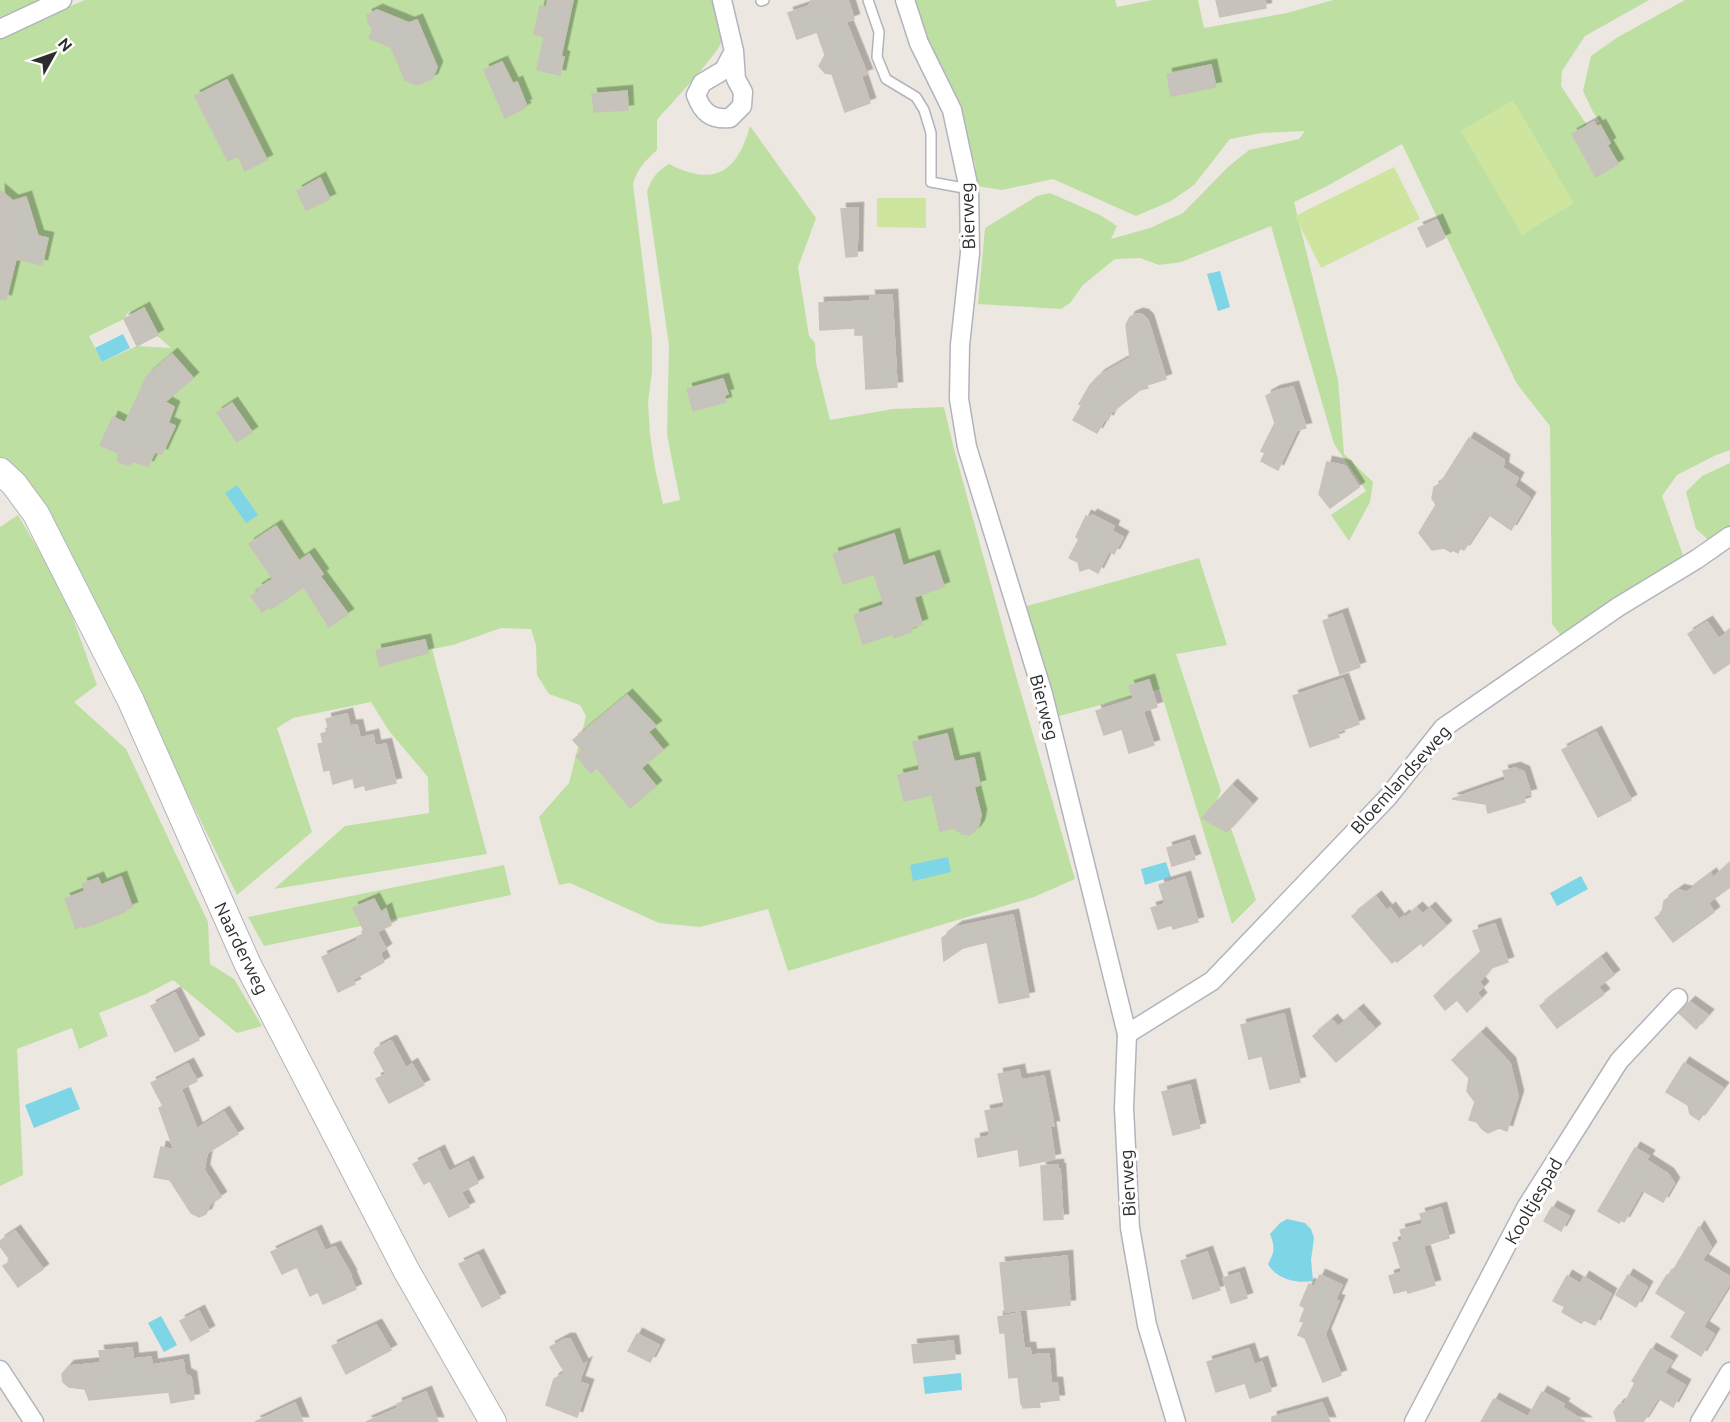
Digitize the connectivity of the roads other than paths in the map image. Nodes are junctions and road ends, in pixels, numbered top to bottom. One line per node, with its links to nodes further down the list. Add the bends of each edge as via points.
1 (62, 0): 5 (street)
2 (722, 0): 6 (street)
3 (868, 0): 7 (lane, via 879,32 877,57 886,79 916,98 924,110 931,133 931,182)
4 (905, 0): 7 (street, Bierweg, via 919,43 952,110)
5 (0, 28)
6 (734, 51)
7 (969, 189): 11 (street, Bierweg, via 970,253 960,345 959,399 966,438 1043,694)
8 (0, 471): 15 (main road, Naarderweg, via 36,514 131,701 248,965 406,1270)
9 (1730, 536): 11 (street, Bloemlandseweg, via 1618,607 1443,728 1388,797 1212,981)
10 (1678, 998): 17 (street, Kooltjespad, via 1619,1061 1527,1206)
11 (1127, 1035): 16 (street, Bierweg, via 1124,1108 1130,1228 1147,1325)
12 (0, 1370): 14 (street)
13 (1730, 1372): 18 (street)
14 (34, 1422)
15 (493, 1422)
16 (1176, 1422)
17 (1414, 1422)
18 (1700, 1422)

